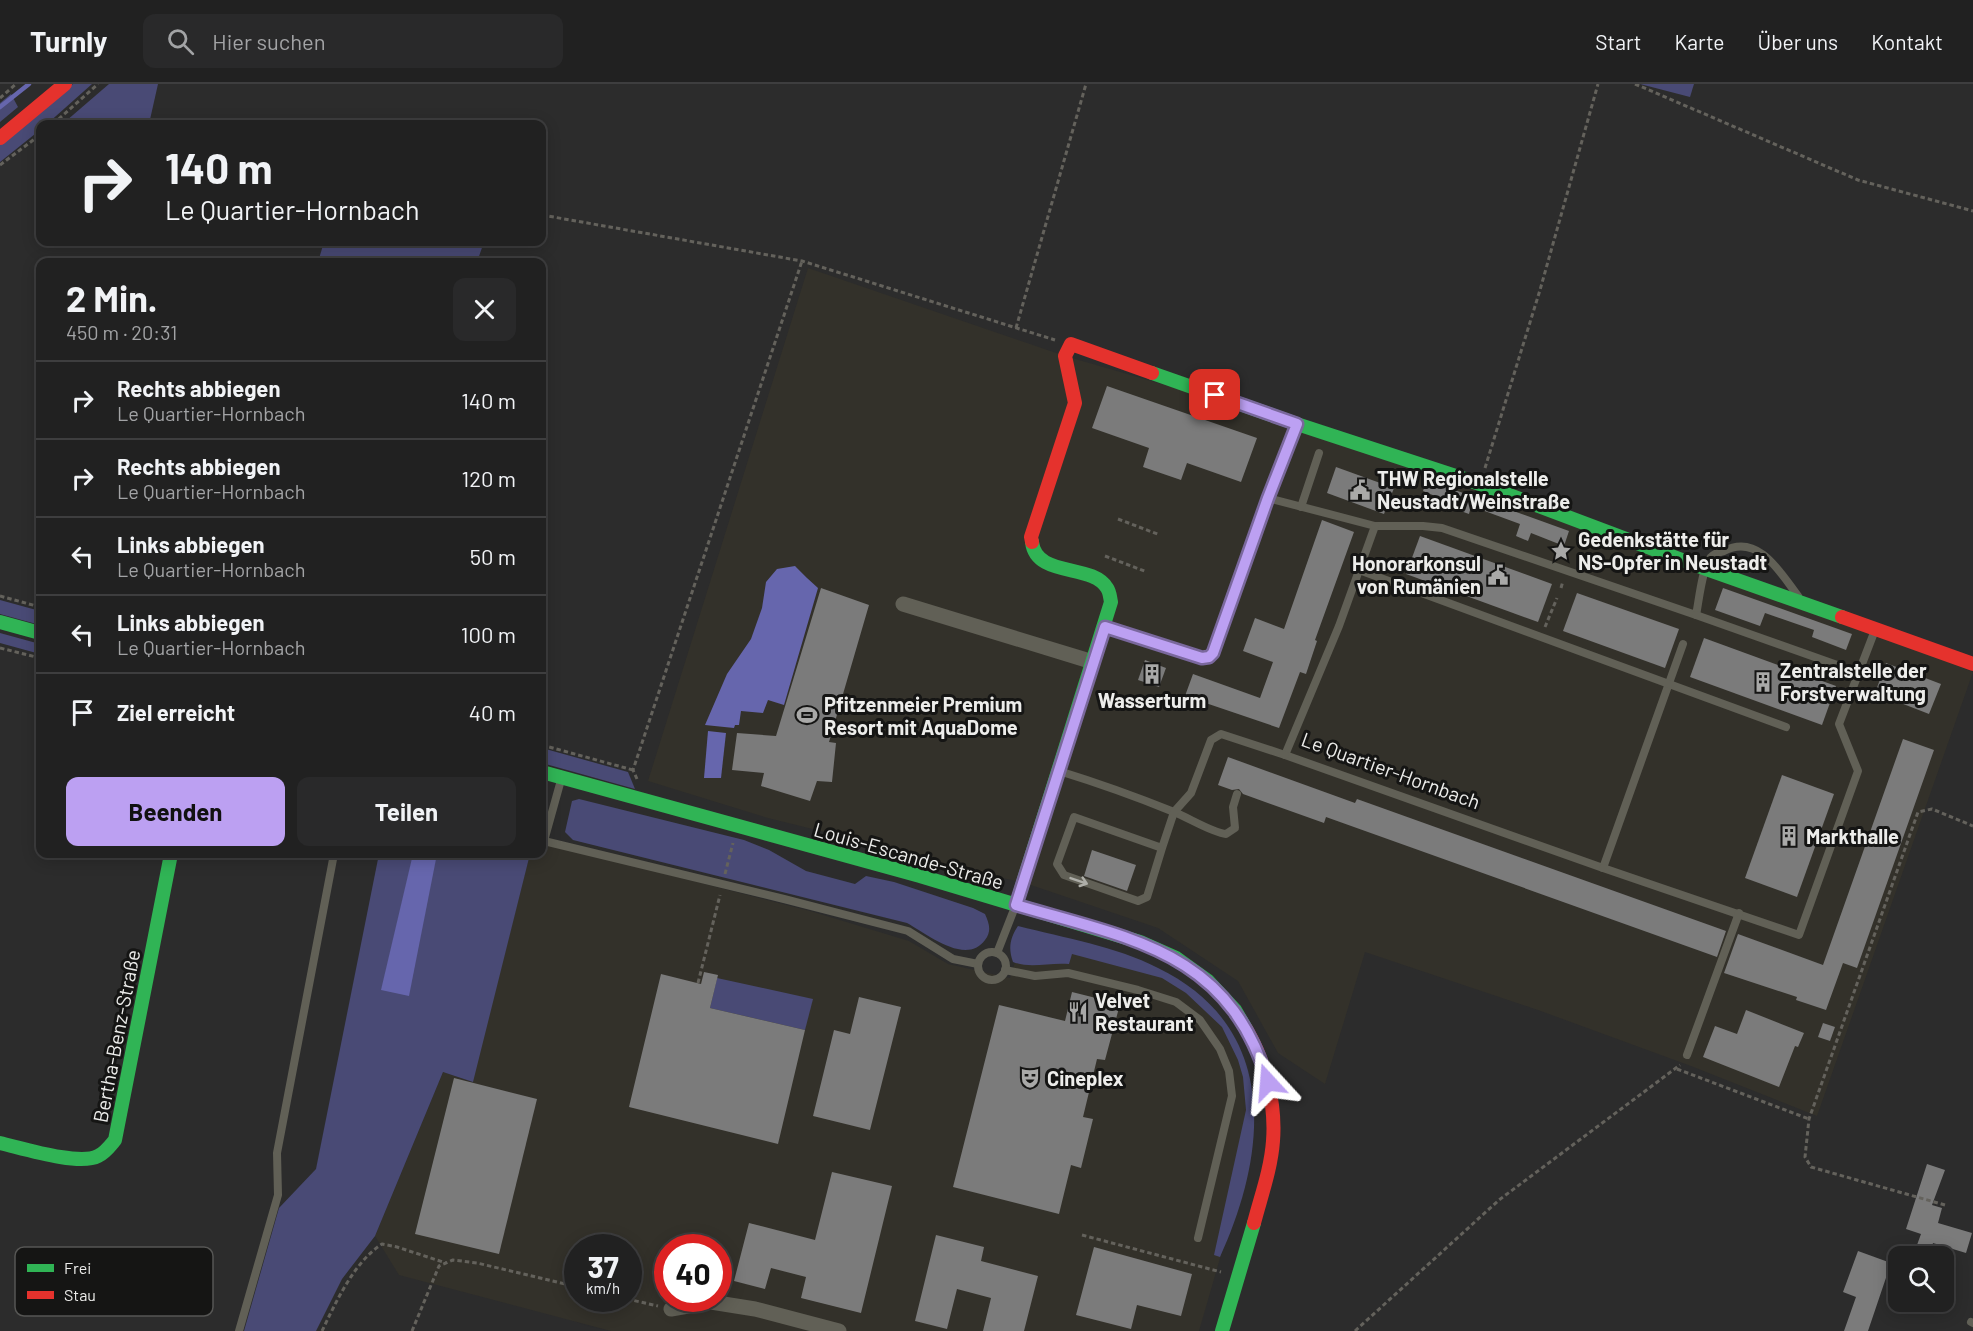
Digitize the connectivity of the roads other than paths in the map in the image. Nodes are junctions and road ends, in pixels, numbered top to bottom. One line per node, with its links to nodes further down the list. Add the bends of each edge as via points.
1 (65, 84): 2 (street)
2 (0, 138)
3 (1297, 424): 5 (lane); 8 (street, via 1480,484); 14 (street, via 1071,344 1065,356 1075,404 1031,537 1033,552 1042,561 1099,580 1108,589 1111,602)
4 (1319, 453): 6 (lane)
5 (1268, 498): 6 (lane); 14 (lane, via 1209,657)
6 (1301, 507): 7 (lane)
7 (1375, 526): 9 (lane, Le Quartier-Hornbach); 12 (lane, via 1442,528)
8 (1706, 569): 10 (street); 10 (lane, via 1712,557 1734,545 1753,548 1770,559); 12 (lane)
9 (1359, 570): 21 (lane); 23 (lane, Le Quartier-Hornbach)
10 (1803, 602): 15 (street)
11 (903, 604): 18 (street)
12 (1696, 615): 20 (lane)
13 (0, 622): 16 (street)
14 (1105, 627): 18 (street)
15 (1875, 629): 19 (street); 36 (lane, Le Quartier-Hornbach, via 1839,724 1858,771 1799,935)
16 (36, 632)
17 (1683, 644): 21 (lane)
18 (1094, 662): 24 (street)
19 (1973, 664)
20 (1840, 666)
21 (1670, 684): 22 (lane); 34 (lane)
22 (1786, 727)
23 (1285, 755): 28 (lane, via 1221,734 1211,740 1191,793); 34 (lane, Le Quartier-Hornbach)
24 (1057, 770): 28 (lane); 35 (street)
25 (546, 773): 26 (street, Louis-Escande-Straße)
26 (562, 778): 29 (lane); 35 (street, Louis-Escande-Straße)
27 (1237, 794): 28 (lane, via 1233,807 1235,828 1226,834)
28 (1174, 812): 31 (lane)
29 (546, 834)
30 (546, 841): 38 (lane, via 908,931 952,959)
31 (1162, 848): 31 (lane, one-way to 31, via 1074,817 1057,864 1064,875 1138,902 1147,897)
32 (170, 858): 41 (street, Bertha-Benz-Straße, via 115,1140 93,1158)
33 (333, 858): 44 (lane, via 277,1153 278,1195)
34 (1603, 868): 36 (lane, Le Quartier-Hornbach)
35 (1016, 905): 37 (lane); 46 (street, Louis-Escande-Straße, via 1140,942 1176,958 1222,995 1258,1053 1268,1082 1273,1141 1266,1180)
36 (1738, 913): 40 (lane)
37 (997, 953): 38 (lane, via 986,953); 39 (lane, via 1005,962)
38 (978, 964): 39 (lane, via 982,976 989,980 997,979)
39 (1005, 970): 42 (lane, via 1035,976 1068,973 1138,990 1176,1002 1200,1020 1220,1049 1229,1071 1232,1096)
40 (1687, 1055)
41 (0, 1143)
42 (1198, 1238)
43 (732, 1305): 45 (street)
44 (239, 1331)
45 (839, 1331)
46 (1222, 1331)

